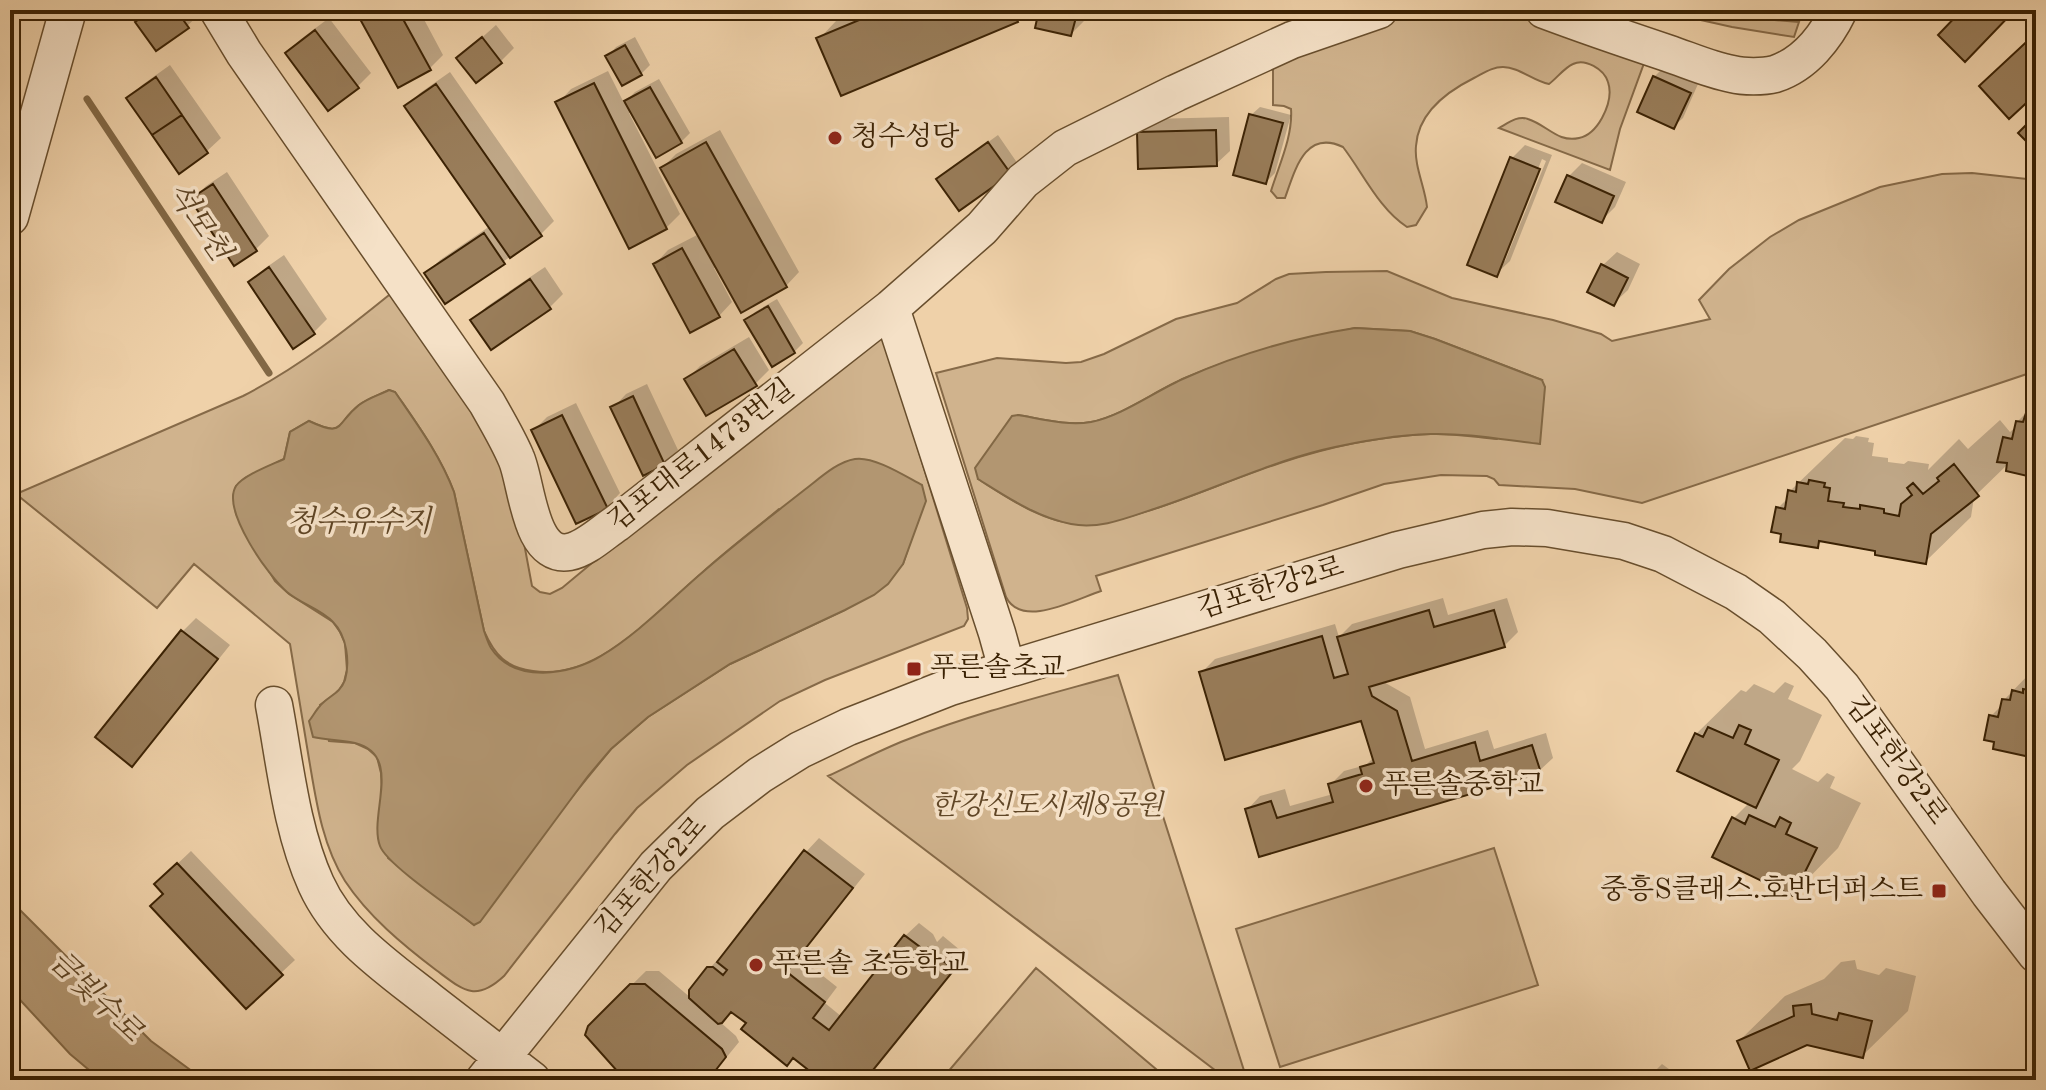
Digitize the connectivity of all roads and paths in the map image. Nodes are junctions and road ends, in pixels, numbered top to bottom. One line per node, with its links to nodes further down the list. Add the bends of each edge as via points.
1 (68, 10): 6 (street)
2 (218, 10): 7 (street, 김포대로1473번길, via 487,403 516,458 537,533 556,551 581,547 617,523)
3 (1379, 10): 7 (street, 김포대로1473번길, via 1292,40 1065,148 1023,181 982,228)
4 (1544, 10): 5 (street, via 1699,64 1755,76 1774,74 1813,50)
5 (1839, 10)
6 (10, 217)
7 (891, 308): 8 (street)
8 (1007, 669): 10 (street, 김포한강2로, via 1398,550 1483,530 1547,528 1624,541 1663,554 1736,592 1812,654 1842,687); 11 (street, 김포한강2로, via 950,687 800,750 710,813 656,866)
9 (274, 705): 11 (street, via 302,847 334,916)
10 (2036, 954)
11 (493, 1069): 12 (street)
12 (532, 1080)

